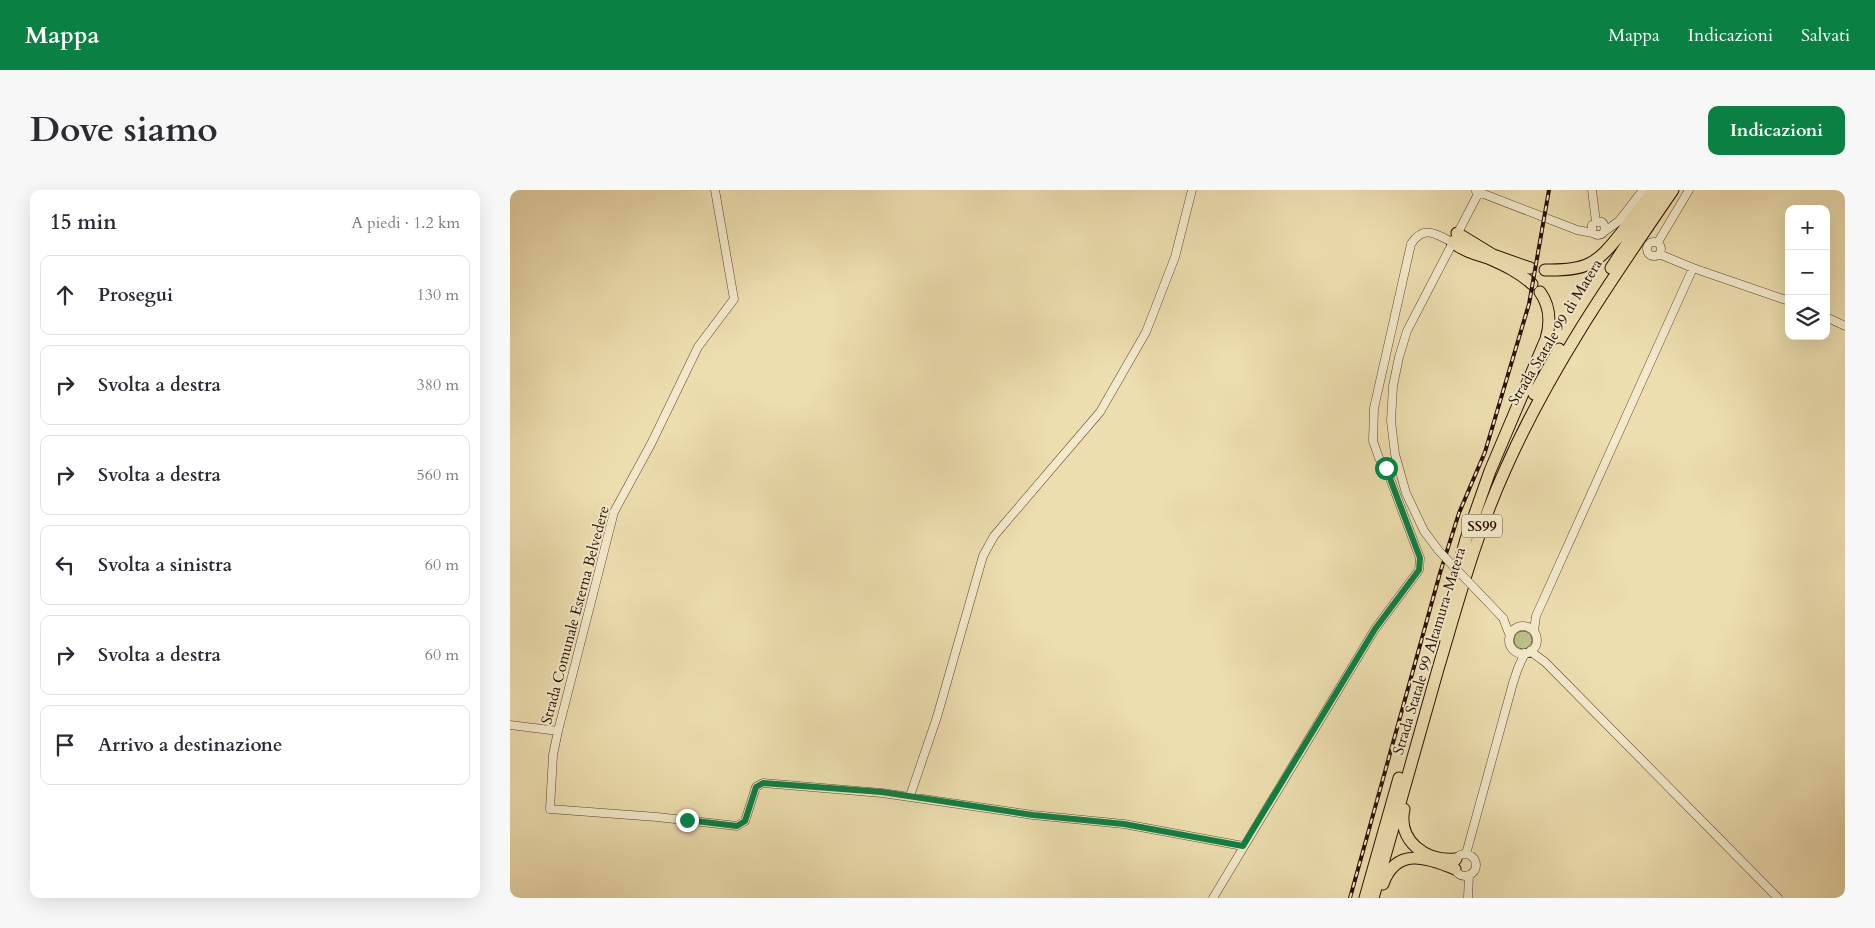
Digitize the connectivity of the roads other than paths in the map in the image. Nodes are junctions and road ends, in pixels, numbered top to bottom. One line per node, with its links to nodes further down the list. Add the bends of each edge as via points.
1 (715, 190): 33 (street, Strada Comunale Esterna Belvedere, via 734,299 698,347 614,512)
2 (1192, 190): 34 (street, via 1174,257 1142,340 1100,412 998,530 983,556 937,717)
3 (1592, 190): 10 (street)
4 (1643, 190): 10 (street, via 1619,220)
5 (1654, 190): 16 (highway, via 1605,254 1580,267)
6 (1662, 190): 20 (highway, Strada Statale 99 di Matera / SS99, via 1578,318 1518,424 1479,515)
7 (1673, 190): 31 (highway, Strada Statale 99 Altamura-Matera / SS99, via 1583,322 1525,427 1485,518)
8 (1689, 190): 12 (street)
9 (1476, 191): 10 (street, via 1577,230); 11 (street)
10 (1598, 227)
11 (1455, 238): 14 (highway); 20 (highway, via 1469,253 1513,270 1536,288 1547,305 1549,330 1484,487); 22 (street, bridge, via 1407,331 1399,357 1391,421 1395,454 1406,493 1424,532); 35 (street, via 1427,232 1416,236 1410,244 1374,408 1373,441 1420,558 1419,570 1375,629)
12 (1658, 242): 13 (street, via 1661,248); 13 (street, via 1648,243 1646,250 1651,256)
13 (1658, 254): 15 (street)
14 (1530, 268)
15 (1693, 268): 17 (street); 21 (street)
16 (1545, 270)
17 (1785, 300)
18 (1830, 319): 19 (street)
19 (1845, 326)
20 (1450, 598): 39 (highway, Strada Statale 99 di Matera / SS99)
21 (1536, 616): 23 (street); 24 (street)
22 (1503, 618): 23 (street); 25 (street)
23 (1521, 626): 24 (street); 25 (street)
24 (1534, 631): 26 (street)
25 (1510, 636): 27 (street, via 1510,644)
26 (1536, 645): 28 (street); 29 (street)
27 (1516, 651): 28 (street); 30 (street)
28 (1528, 652): 29 (street); 30 (street)
29 (1546, 662): 43 (street)
30 (1518, 668): 36 (street)
31 (1433, 687): 36 (highway, via 1402,818 1403,829 1416,848 1426,855); 40 (highway, Strada Statale 99 Altamura-Matera / SS99)
32 (510, 725): 33 (street)
33 (558, 731): 34 (street, Strada Comunale Esterna Belvedere, via 553,755 550,809 657,816 737,826 745,821 760,784)
34 (910, 796): 35 (street, via 1033,815 1124,824)
35 (1243, 846): 38 (street)
36 (1459, 861): 37 (street, via 1459,874); 37 (street, via 1472,857 1474,871); 41 (highway, via 1405,859 1390,871)
37 (1469, 875): 42 (street)
38 (1213, 898)
39 (1365, 898)
40 (1373, 898)
41 (1379, 898)
42 (1468, 898)
43 (1778, 898)

